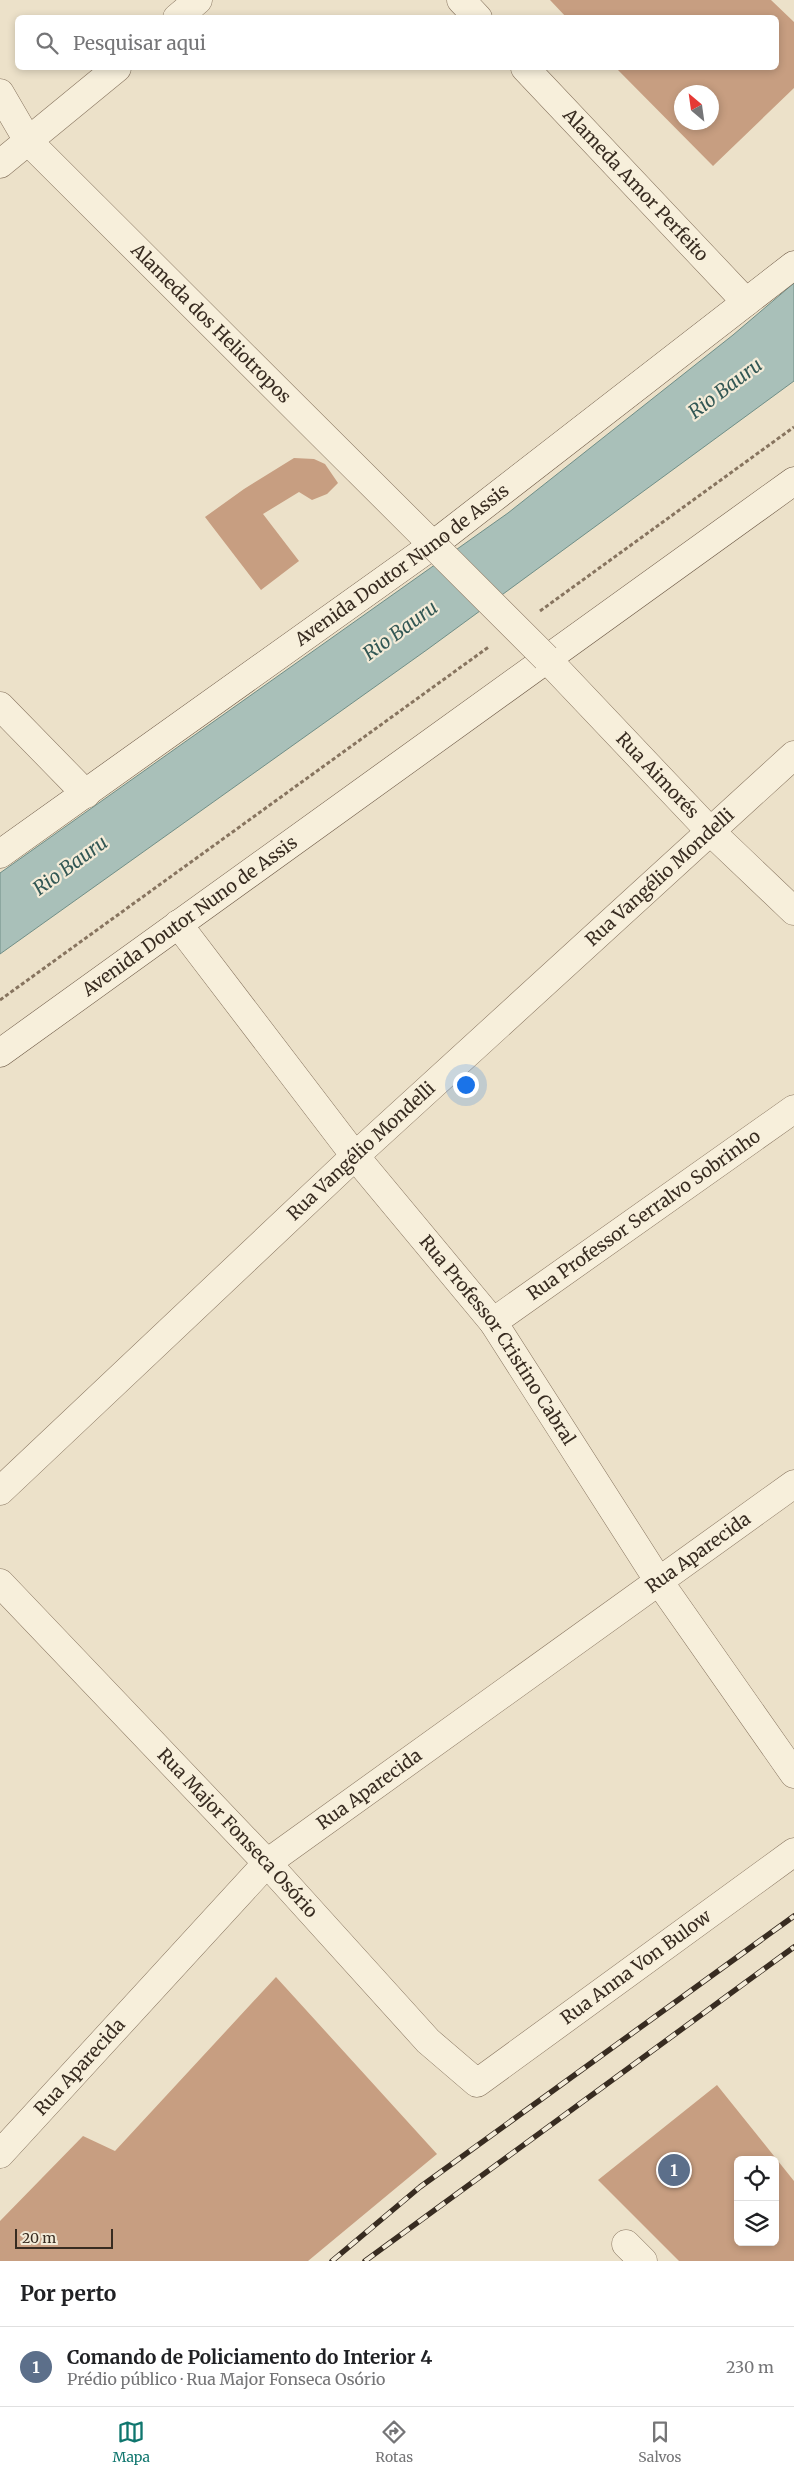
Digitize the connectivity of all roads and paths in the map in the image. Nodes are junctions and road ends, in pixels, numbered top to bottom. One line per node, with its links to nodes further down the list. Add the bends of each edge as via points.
1 (198, 0): 3 (street)
2 (461, 0): 4 (street)
3 (180, 15)
4 (475, 15)
5 (115, 70): 8 (street)
6 (527, 70): 11 (street, Alameda Amor Perfeito)
7 (0, 93): 8 (street, Alameda dos Heliotropos)
8 (28, 141): 9 (street); 14 (street, Alameda dos Heliotropos)
9 (0, 164)
10 (794, 264): 11 (street, Avenida Doutor Nuno de Assis)
11 (746, 302): 14 (street, Avenida Doutor Nuno de Assis)
12 (794, 427): 15 (path)
13 (794, 481): 17 (street, Avenida Doutor Nuno de Assis)
14 (433, 546): 17 (street, Alameda dos Heliotropos, bridge); 20 (street, Avenida Doutor Nuno de Assis)
15 (535, 614)
16 (494, 644): 25 (path)
17 (546, 658): 21 (street, Rua Aimorés); 24 (street, Avenida Doutor Nuno de Assis)
18 (0, 706): 20 (street)
19 (794, 755): 21 (street, Rua Vangélio Mondelli)
20 (86, 794): 22 (street, Avenida Doutor Nuno de Assis)
21 (710, 831): 23 (street, Rua Aimorés); 28 (street, Rua Vangélio Mondelli)
22 (0, 854)
23 (794, 911)
24 (178, 924): 26 (street, Avenida Doutor Nuno de Assis); 28 (street, Rua Professor Cristino Cabral)
25 (0, 1000)
26 (0, 1053)
27 (794, 1108): 29 (street, Rua Professor Serralvo Sobrinho)
28 (355, 1156): 29 (street, Rua Professor Cristino Cabral); 31 (street, Rua Vangélio Mondelli)
29 (493, 1322): 32 (street, Rua Professor Cristino Cabral)
30 (794, 1484): 32 (street, Rua Aparecida)
31 (0, 1490)
32 (658, 1580): 34 (street, Rua Professor Cristino Cabral); 36 (street, Rua Aparecida)
33 (0, 1583): 36 (street, Rua Major Fonseca Osório)
34 (794, 1774)
35 (794, 1852): 37 (street, Rua Anna Von Bulow)
36 (267, 1863): 37 (street, Rua Major Fonseca Osório, via 428,2041); 38 (street, Rua Aparecida)
37 (477, 2082)
38 (0, 2154)

